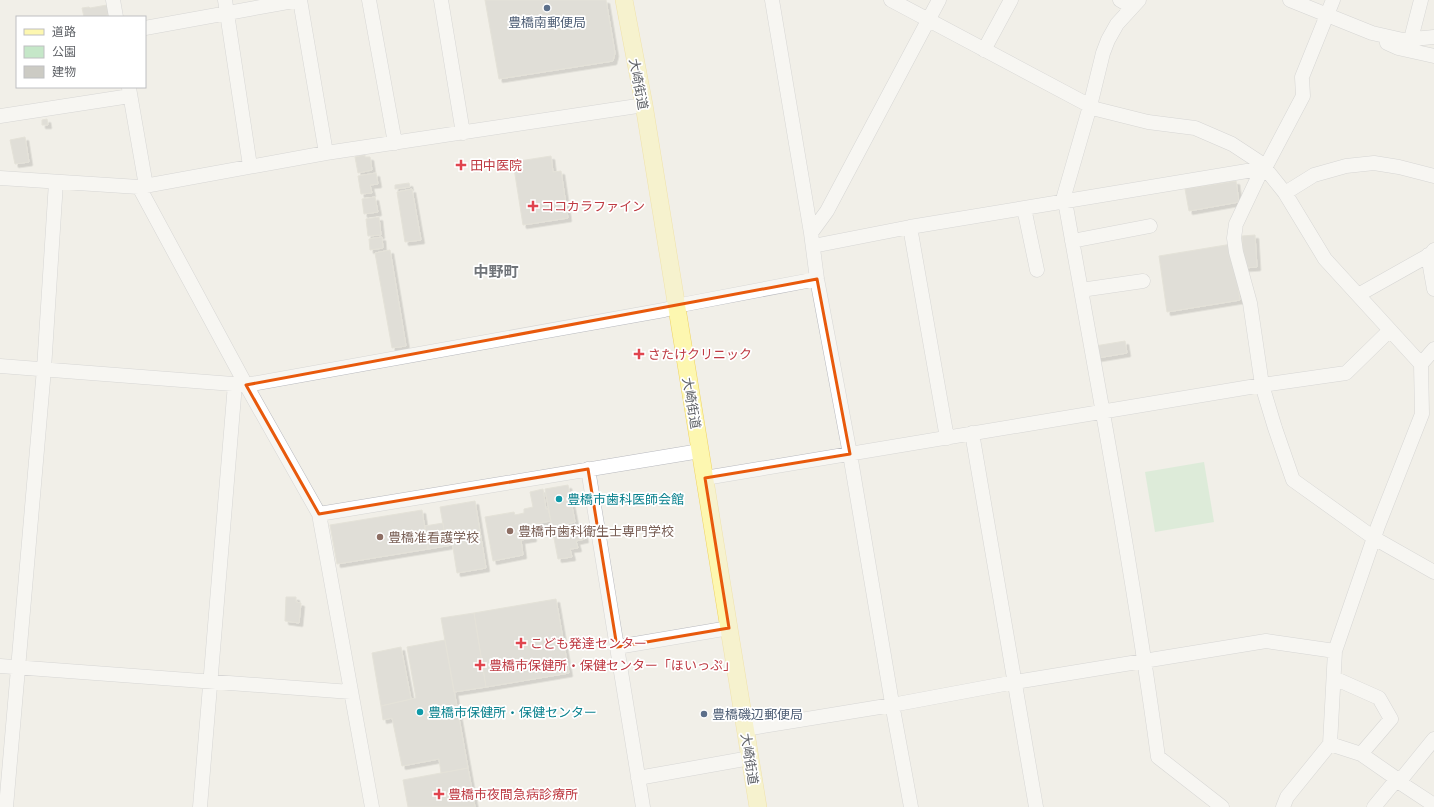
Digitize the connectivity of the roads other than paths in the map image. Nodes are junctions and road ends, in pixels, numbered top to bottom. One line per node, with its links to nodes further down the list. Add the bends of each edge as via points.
1 (113, 0): 16 (street)
2 (299, 0): 14 (street); 30 (street)
3 (369, 0): 29 (street)
4 (441, 0): 28 (street)
5 (624, 0): 25 (main road, 大崎街道)
6 (772, 0): 42 (street)
7 (891, 0): 17 (street)
8 (939, 0): 17 (street)
9 (1011, 0): 22 (street)
10 (1290, 0): 15 (street)
11 (1333, 0): 15 (street)
12 (1421, 0): 21 (street)
13 (1130, 2): 26 (street, via 1103,53)
14 (226, 7): 18 (street); 31 (street)
15 (1327, 15): 19 (street); 32 (street, via 1302,77 1303,96)
16 (116, 16)
17 (928, 20): 22 (street); 42 (street)
18 (146, 28)
19 (1372, 33): 21 (street, via 1403,40); 23 (street, via 1376,38 1398,48)
20 (1434, 37): 21 (street)
21 (1411, 39)
22 (984, 50): 26 (street)
23 (1434, 56)
24 (130, 92): 27 (street); 36 (street)
25 (644, 105): 28 (street); 51 (main road, 大崎街道)
26 (1090, 106): 32 (street, via 1148,122 1195,128 1232,144 1261,163); 38 (street, via 1064,196)
27 (0, 116)
28 (463, 133): 29 (street)
29 (395, 143): 30 (street)
30 (326, 153): 31 (street)
31 (250, 166): 36 (street)
32 (1264, 169): 37 (street); 38 (street); 58 (street, via 1236,224 1234,238 1250,302)
33 (1434, 176): 37 (street, via 1374,163 1346,166 1314,175)
34 (0, 178): 35 (street)
35 (56, 182): 36 (street); 56 (street)
36 (143, 186): 57 (street)
37 (1285, 193): 50 (street, via 1325,259)
38 (1065, 201): 39 (street); 43 (street)
39 (1024, 208): 41 (street); 45 (street)
40 (1150, 226): 43 (street)
41 (910, 227): 42 (street); 61 (street)
42 (812, 240): 46 (street)
43 (1072, 241): 49 (street)
44 (1431, 252): 48 (street); 50 (street)
45 (1037, 270)
46 (817, 279): 51 (street); 63 (street)
47 (1143, 281): 49 (street)
48 (1434, 289)
49 (1081, 290): 59 (street)
50 (1358, 295): 52 (street)
51 (676, 306): 57 (street); 62 (main road, 大崎街道)
52 (1390, 330): 54 (street); 58 (street, via 1346,373)
53 (1434, 349): 54 (street)
54 (1421, 364): 67 (street, via 1422,414)
55 (0, 366): 56 (street)
56 (44, 369): 57 (street); 74 (street)
57 (241, 385): 66 (street); 76 (street)
58 (1262, 385): 59 (street); 67 (street, via 1293,480)
59 (1102, 412): 60 (street); 72 (street)
60 (972, 433): 61 (street); 77 (street)
61 (947, 438): 63 (street)
62 (700, 451): 64 (street); 65 (main road, 大崎街道)
63 (850, 454): 65 (street); 79 (street)
64 (588, 470): 66 (street); 70 (street)
65 (705, 478): 69 (main road, 大崎街道)
66 (319, 514): 78 (street)
67 (1374, 538): 68 (street); 71 (street)
68 (1434, 572)
69 (729, 628): 70 (street); 80 (main road, 大崎街道)
70 (617, 646): 85 (street)
71 (1335, 651): 72 (street, via 1266,641); 75 (street)
72 (1145, 660): 77 (street); 95 (street, via 1158,758)
73 (0, 666): 74 (street)
74 (18, 668): 76 (street); 88 (street)
75 (1334, 678): 82 (street); 83 (street, via 1378,698 1391,719)
76 (210, 682): 78 (street); 89 (street)
77 (1015, 682): 79 (street); 94 (street)
78 (351, 692): 90 (street)
79 (892, 705): 80 (street); 93 (street)
80 (745, 728): 84 (main road, 大崎街道)
81 (1434, 738): 86 (street)
82 (1330, 744): 83 (street); 96 (street, via 1287,797)
83 (1361, 754): 86 (street)
84 (750, 758): 85 (street); 92 (main road, 大崎街道)
85 (638, 778): 91 (street)
86 (1398, 780): 87 (street); 97 (street)
87 (1434, 805)
88 (6, 807)
89 (200, 807)
90 (372, 807)
91 (643, 807)
92 (758, 807)
93 (911, 807)
94 (1036, 807)
95 (1222, 807)
96 (1283, 807)
97 (1374, 807)

